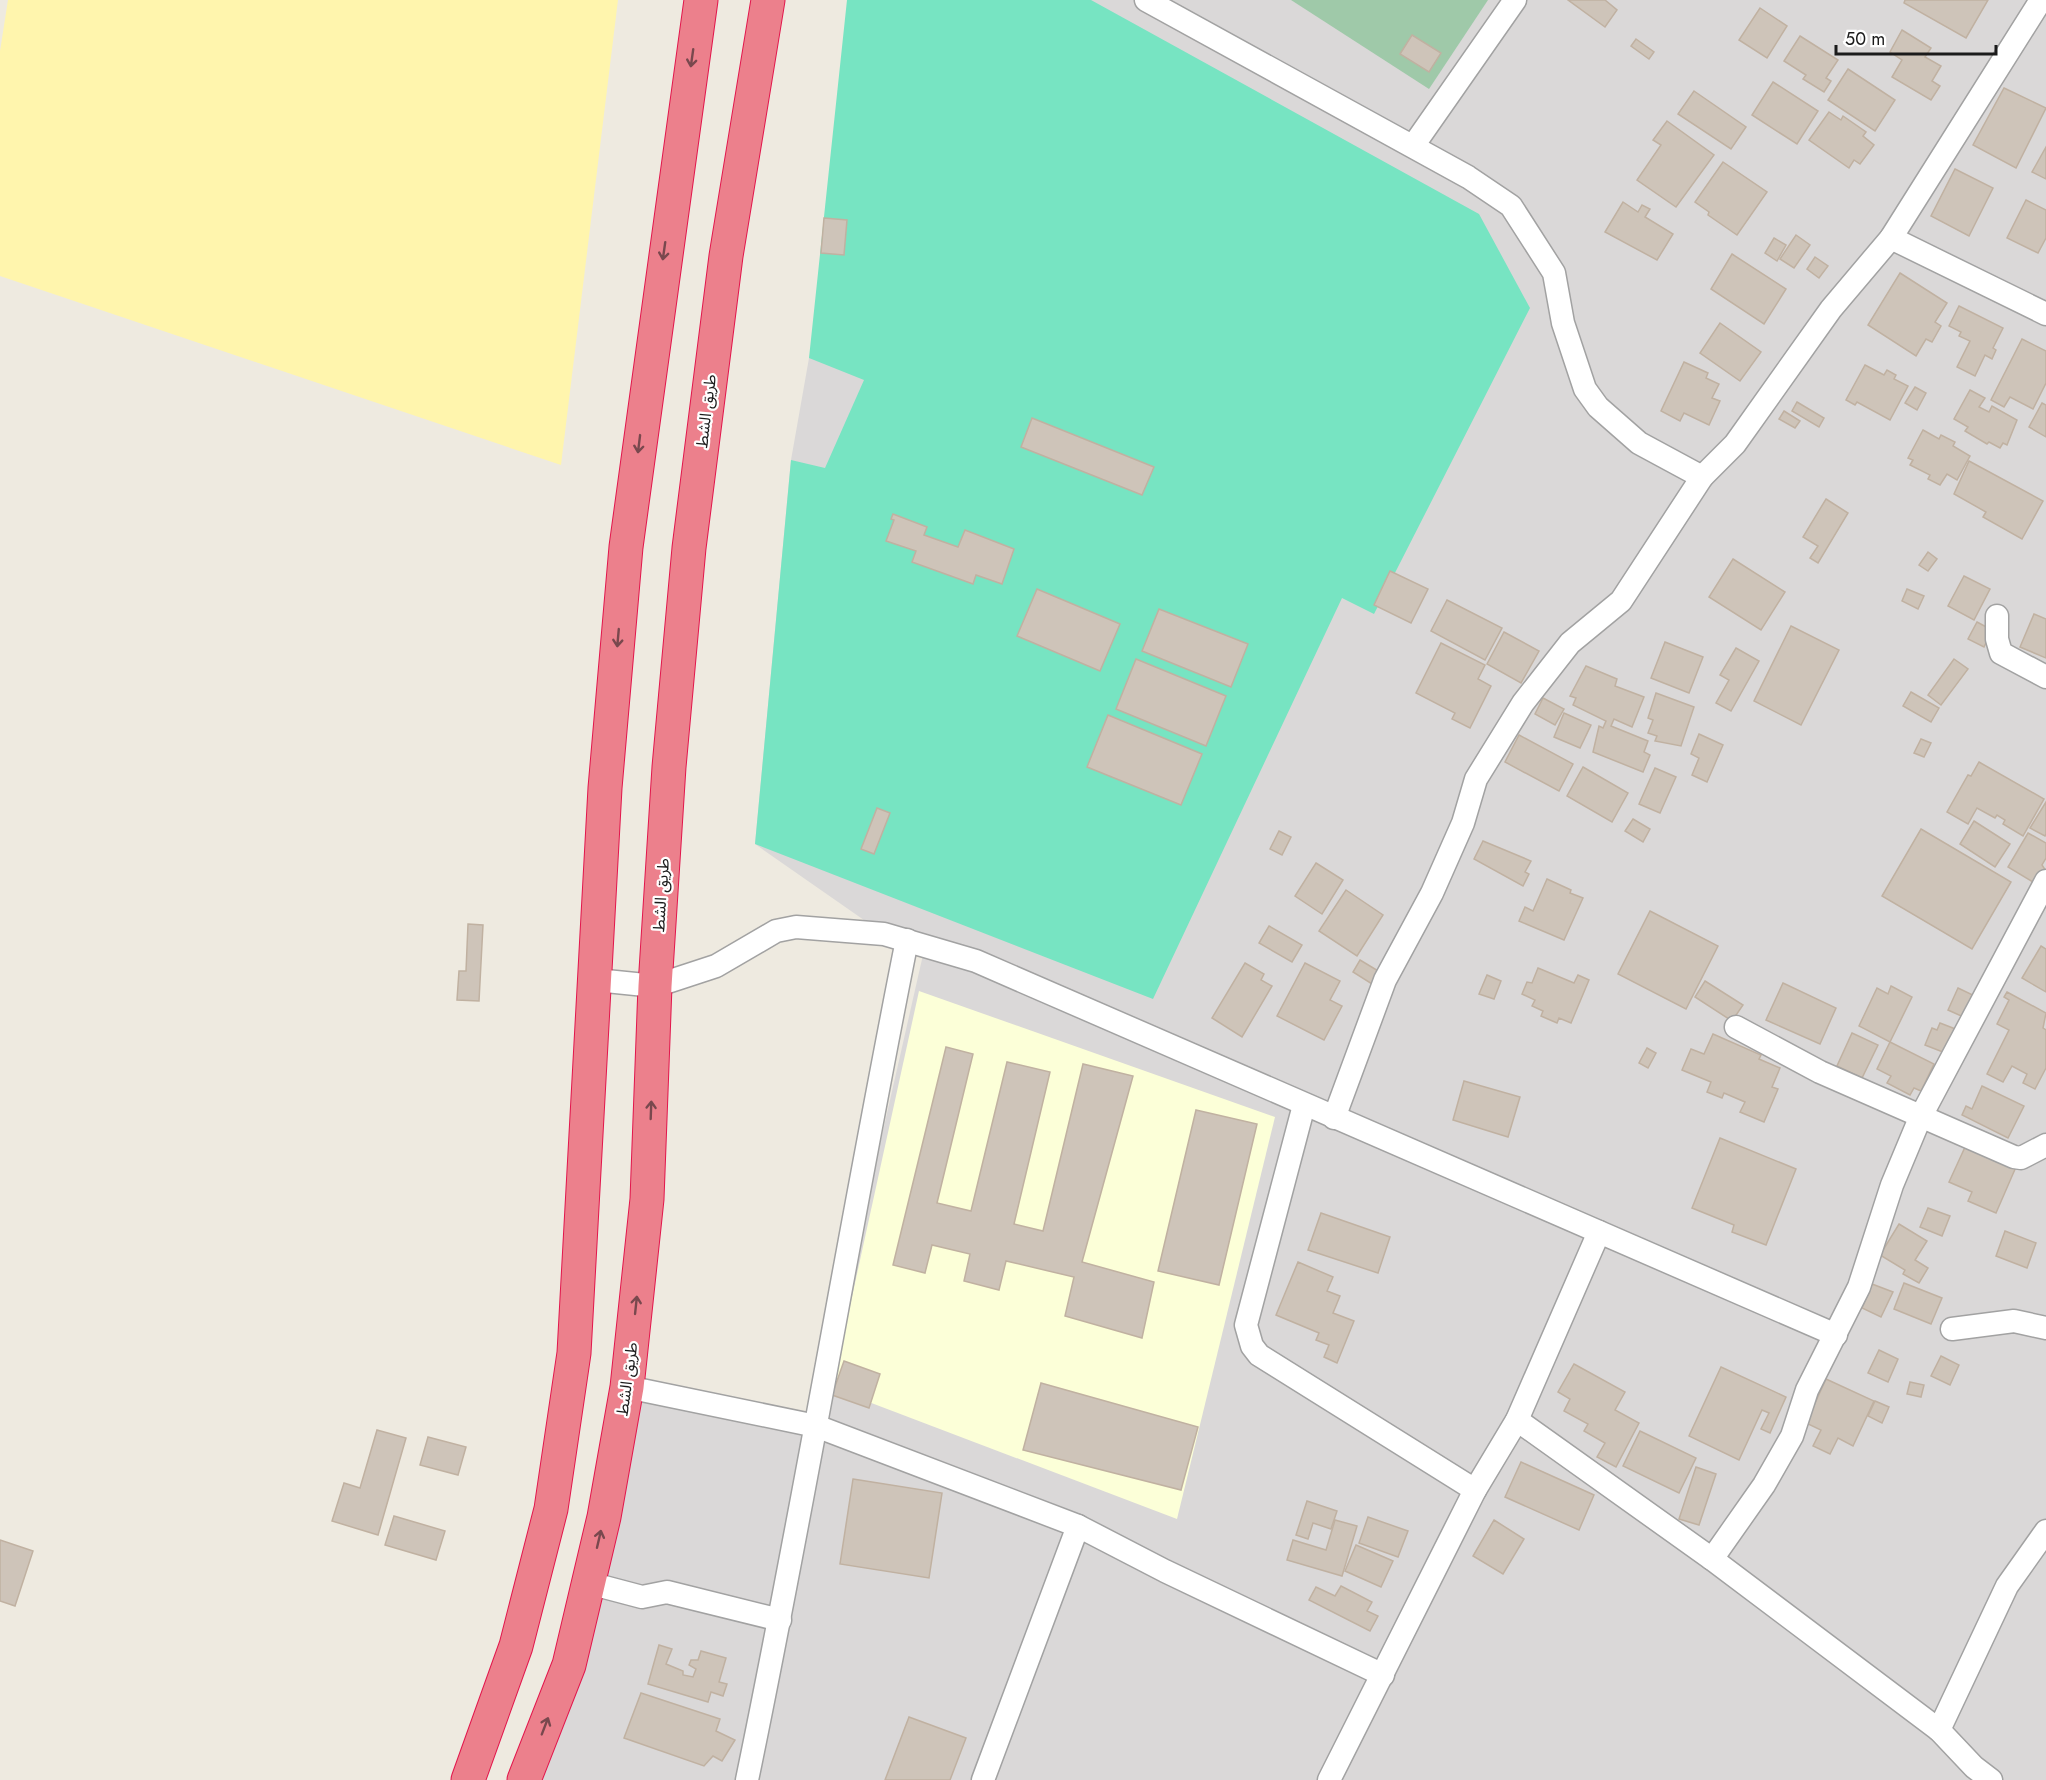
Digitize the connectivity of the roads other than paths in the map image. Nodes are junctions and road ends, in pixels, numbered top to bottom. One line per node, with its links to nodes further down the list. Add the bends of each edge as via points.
1 (701, 0): 14 (highway, one-way to 14, via 626,547 605,788)
2 (768, 0): 15 (highway, طريق الشط, via 726,256 689,548 669,767)
3 (1146, 0): 6 (street)
4 (1515, 0): 6 (street)
5 (2042, 0): 7 (street)
6 (1413, 146): 9 (street, via 1511,206 1554,273 1563,323 1586,389 1598,407 1639,443)
7 (1891, 238): 8 (street); 9 (street, via 1831,309 1735,444)
8 (2046, 314)
9 (1702, 477): 18 (street, via 1621,601 1570,644 1523,703 1476,779 1463,823 1432,894 1385,980)
10 (1997, 616): 11 (street, via 2001,653)
11 (2046, 677)
12 (2046, 882): 19 (street)
13 (906, 940): 15 (street, via 884,934 796,927 776,932 716,966); 17 (street, via 976,960); 27 (street)
14 (596, 980): 15 (street); 37 (highway, via 574,1353 551,1509 516,1646)
15 (656, 986): 25 (highway, طريق الشط, one-way to 15, via 648,1198)
16 (1736, 1027): 19 (street, via 1820,1072)
17 (1304, 1105): 18 (street); 28 (street, via 1246,1325 1252,1346 1260,1355)
18 (1334, 1118): 21 (street)
19 (1920, 1118): 20 (street, via 2014,1157 2021,1158); 24 (street, via 1892,1185 1859,1287)
20 (2046, 1144)
21 (1599, 1232): 24 (street); 26 (street)
22 (2046, 1328): 23 (street, via 2014,1321)
23 (1952, 1329)
24 (1836, 1335): 31 (street, via 1807,1390 1792,1436 1764,1485)
25 (627, 1387): 27 (street); 32 (highway, طريق الشط, one-way to 25)
26 (1516, 1420): 28 (street); 31 (street)
27 (816, 1426): 29 (street); 33 (street)
28 (1475, 1490): 34 (street)
29 (1077, 1526): 34 (street); 40 (street)
30 (2046, 1532): 35 (street, via 2007,1586)
31 (1712, 1559): 35 (street)
32 (589, 1583): 33 (street, via 642,1597 667,1592); 38 (highway, طريق الشط, one-way to 32, via 569,1665)
33 (780, 1620): 39 (street)
34 (1383, 1676): 41 (street)
35 (1939, 1730): 36 (street)
36 (1978, 1776)
37 (468, 1780)
38 (524, 1780)
39 (747, 1780)
40 (983, 1780)
41 (1329, 1780)

